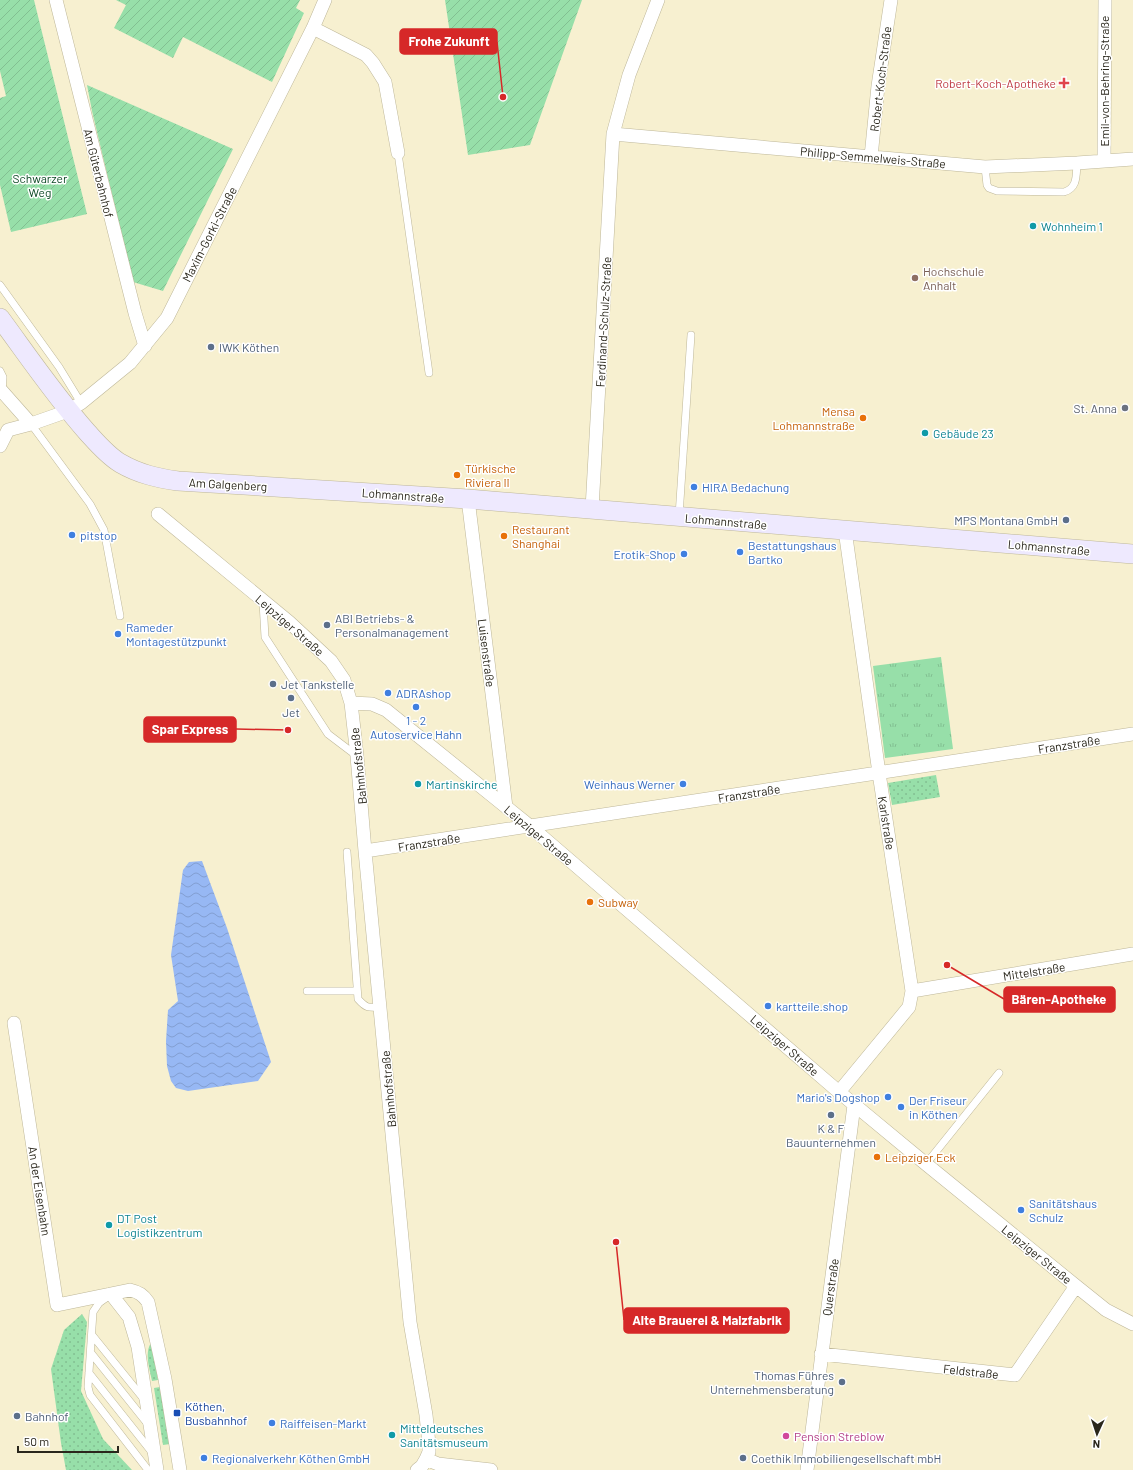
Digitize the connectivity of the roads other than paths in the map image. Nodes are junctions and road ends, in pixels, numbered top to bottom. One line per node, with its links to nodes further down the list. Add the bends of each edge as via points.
1 (56, 0): 17 (street, Am Güterbahnhof)
2 (325, 0): 6 (street, Maxim-Gorki-Straße)
3 (658, 0): 7 (street, Ferdinand-Schulz-Straße, via 629,75)
4 (891, 0): 9 (street, Robert-Koch-Straße, via 878,86)
5 (1105, 0): 11 (street, Emil-von-Behring-Straße)
6 (314, 28): 8 (street, via 366,55 373,62 385,82); 17 (street, Maxim-Gorki-Straße, via 167,318)
7 (613, 134): 9 (street, Philipp-Semmelweis-Straße); 26 (street, Ferdinand-Schulz-Straße)
8 (398, 153): 19 (lane)
9 (871, 157): 13 (street, Philipp-Semmelweis-Straße)
10 (1133, 159): 11 (street, Philipp-Semmelweis-Straße)
11 (1104, 161): 12 (street, Philipp-Semmelweis-Straße)
12 (1077, 163): 13 (street, Philipp-Semmelweis-Straße); 13 (lane, via 1075,183 1064,192 992,190 987,185)
13 (985, 167)
14 (0, 285): 21 (lane, via 59,367)
15 (0, 318): 21 (main road)
16 (691, 335): 28 (lane)
17 (145, 346): 21 (street, Maxim-Gorki-Straße, via 130,363)
18 (0, 371): 20 (lane, via 3,377)
19 (429, 373)
20 (1, 390): 22 (street)
21 (75, 407): 22 (street); 24 (main road, Am Galgenberg, via 106,452 138,472 178,481)
22 (31, 424): 23 (street, via 8,430); 32 (lane, via 90,504 104,530)
23 (0, 446)
24 (320, 490): 25 (main road, Lohmannstraße)
25 (468, 499): 26 (main road, Lohmannstraße); 37 (street, Luisenstraße)
26 (592, 509): 28 (main road, Lohmannstraße)
27 (158, 514): 31 (street, Leipziger Straße)
28 (679, 517): 29 (main road, Lohmannstraße)
29 (845, 530): 30 (main road, Lohmannstraße); 36 (street, Karlstraße)
30 (1133, 554)
31 (263, 602): 33 (street, Leipziger Straße, via 331,661 344,680); 35 (lane, via 265,637 328,734)
32 (120, 616)
33 (351, 703): 35 (street, Bahnhofstraße); 37 (street, Leipziger Straße, via 372,704 386,710)
34 (1133, 734): 36 (street, Franzstraße)
35 (357, 756): 39 (street, Bahnhofstraße)
36 (879, 773): 38 (street, Franzstraße); 44 (street, Karlstraße)
37 (506, 807): 38 (street, Leipziger Straße)
38 (530, 827): 39 (street, Franzstraße); 48 (street, Leipziger Straße)
39 (365, 851): 45 (street, Bahnhofstraße)
40 (347, 852): 43 (lane)
41 (1133, 954): 44 (street, Mittelstraße)
42 (307, 991): 43 (lane)
43 (357, 991): 45 (lane, via 358,999 364,1005 369,1008)
44 (912, 991): 48 (street, Karlstraße, via 908,1007)
45 (380, 1007): 61 (street, Bahnhofstraße, via 410,1322 429,1444)
46 (14, 1023): 52 (street, An der Eisenbahn, via 57,1305)
47 (999, 1073): 50 (lane)
48 (839, 1092): 49 (street, Leipziger Straße)
49 (854, 1105): 50 (street, Leipziger Straße); 56 (street, Querstraße)
50 (926, 1164): 51 (street, Leipziger Straße)
51 (1076, 1286): 53 (street, Leipziger Straße, via 1106,1310); 56 (street, Feldstraße, via 1015,1375)
52 (111, 1294): 54 (lane, via 99,1303 93,1312); 58 (street, via 129,1317 138,1347); 64 (street, An der Eisenbahn, via 130,1290 143,1295 148,1302)
53 (1131, 1317)
54 (92, 1335): 55 (lane); 58 (lane)
55 (91, 1353): 57 (lane); 59 (lane)
56 (821, 1354): 67 (street, Querstraße)
57 (89, 1373): 60 (lane); 62 (lane, via 90,1395)
58 (146, 1401): 59 (street)
59 (150, 1426): 60 (street)
60 (154, 1454): 63 (street)
61 (426, 1459): 65 (street); 66 (street, via 438,1464)
62 (148, 1470)
63 (157, 1470)
64 (180, 1470)
65 (417, 1470)
66 (491, 1470)
67 (807, 1470)

